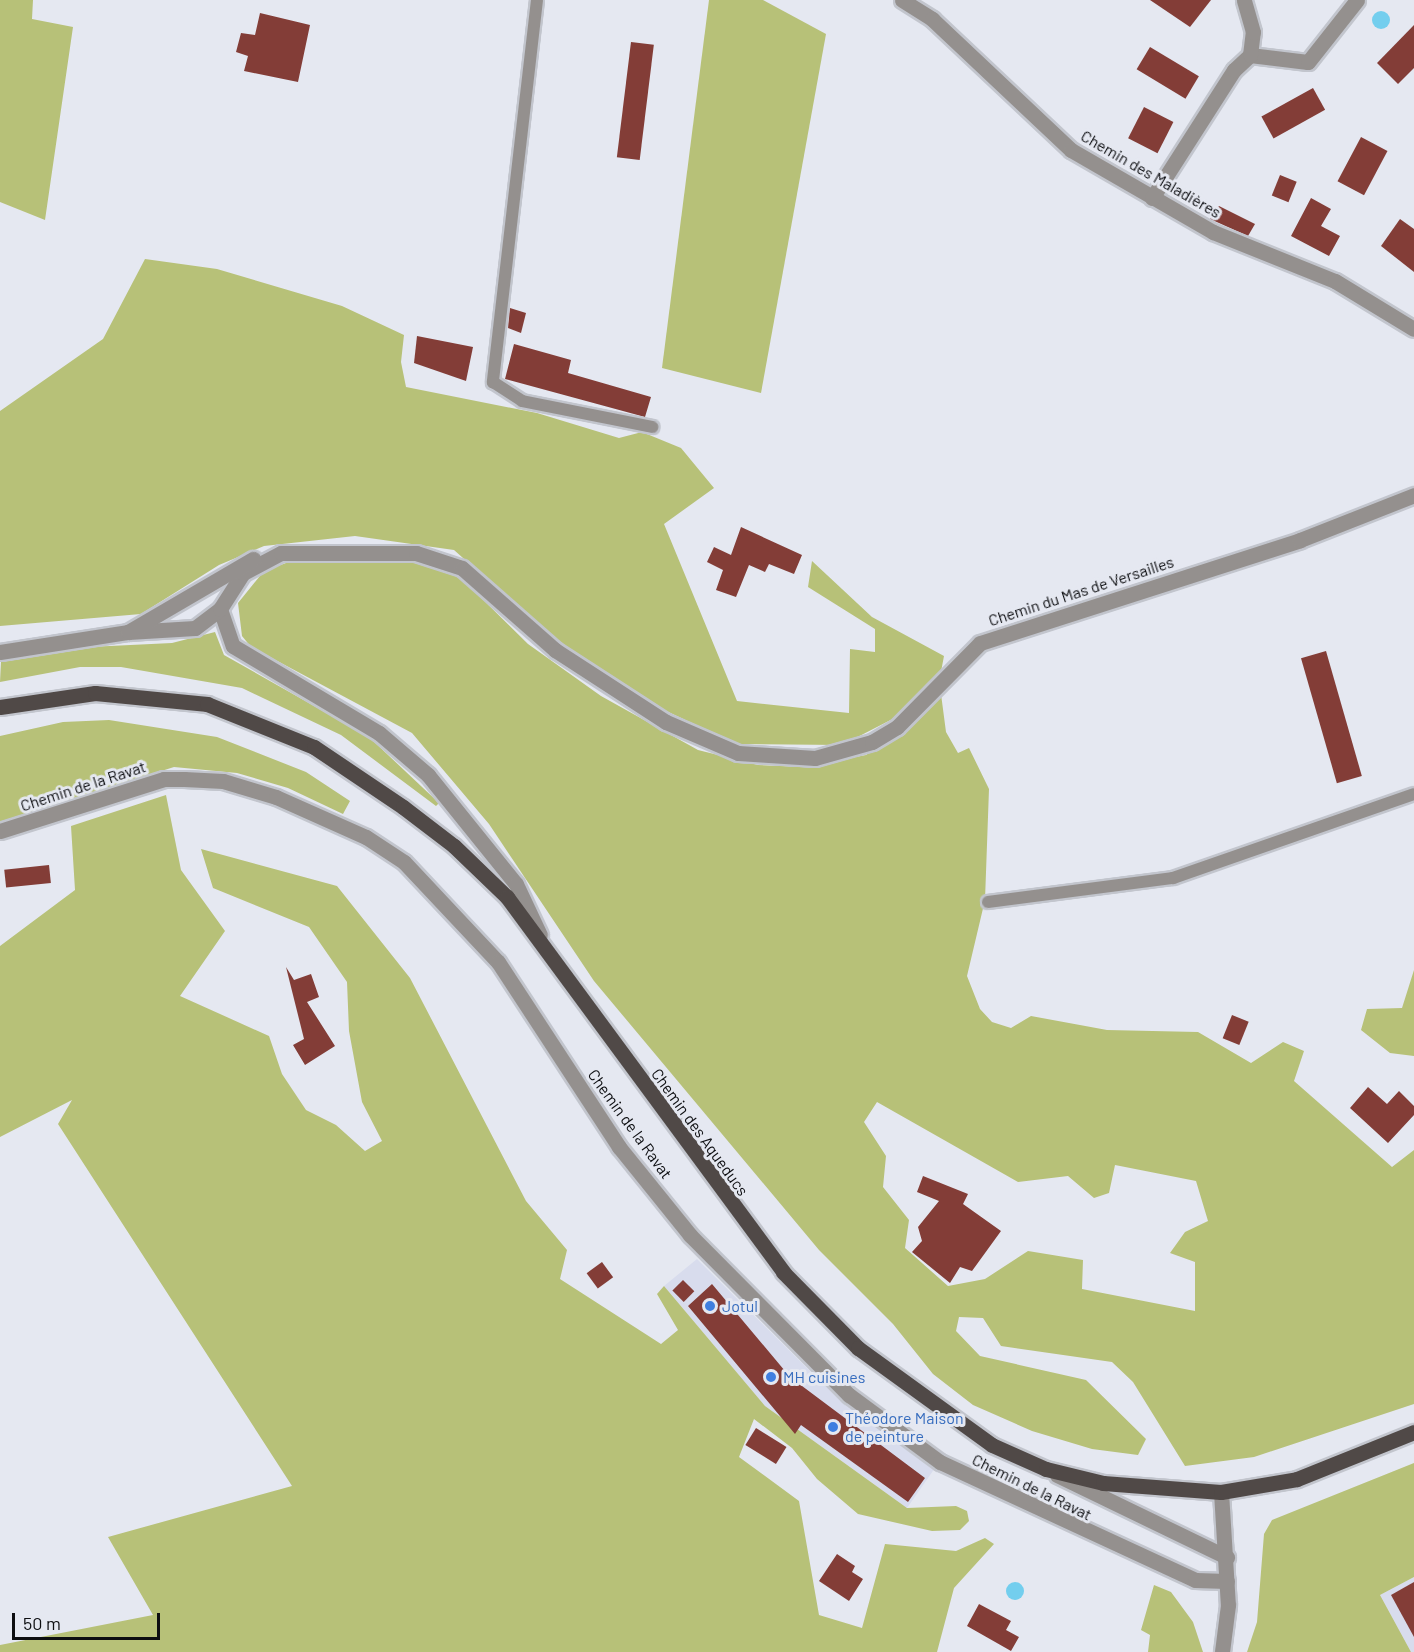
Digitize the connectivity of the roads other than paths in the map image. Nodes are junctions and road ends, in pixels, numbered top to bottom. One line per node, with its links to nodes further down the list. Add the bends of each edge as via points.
1 (537, 0): 8 (lane, via 493,382 522,401)
2 (902, 0): 6 (street, Chemin des Maladières, via 932,19 1071,150)
3 (1244, 0): 5 (street, via 1253,32)
4 (1357, 0): 5 (street, via 1308,62)
5 (1250, 55): 6 (street, via 1234,70)
6 (1152, 198): 7 (street, Chemin des Maladières, via 1213,232 1335,281)
7 (1414, 329)
8 (652, 426)
9 (1414, 495): 10 (street, Chemin du Mas de Versailles, via 1300,540 1033,623 981,643 961,657 927,701 872,742 815,758 758,757 644,710 555,650 462,568 416,552 364,549)
10 (267, 557): 11 (street, Chemin du Mas de Versailles, via 243,573); 12 (street, via 233,566 174,610)
11 (220, 609): 12 (street, Chemin du Mas de Versailles, via 185,632); 18 (street, via 233,646 379,733 428,775 516,884)
12 (128, 632): 13 (street)
13 (0, 652)
14 (0, 707): 18 (main road, Chemin des Aqueducs, via 64,695 127,693 207,704 280,730 353,770 454,846 507,897)
15 (1414, 794): 17 (lane, via 1173,878)
16 (0, 831): 23 (street, Chemin de la Ravat, via 164,778 223,781 276,797 366,837 404,862 498,962 619,1146 690,1235 849,1395 940,1462 1184,1575)
17 (988, 902)
18 (549, 954): 20 (main road, Chemin des Aqueducs, via 783,1272 858,1348 948,1416 992,1445)
19 (1414, 1432): 21 (main road, Chemin des Aqueducs, via 1297,1479)
20 (1046, 1469): 21 (main road, Chemin des Aqueducs, via 1163,1491); 22 (street)
21 (1221, 1492): 22 (street)
22 (1227, 1557): 23 (street)
23 (1227, 1581): 24 (street)
24 (1222, 1652)

